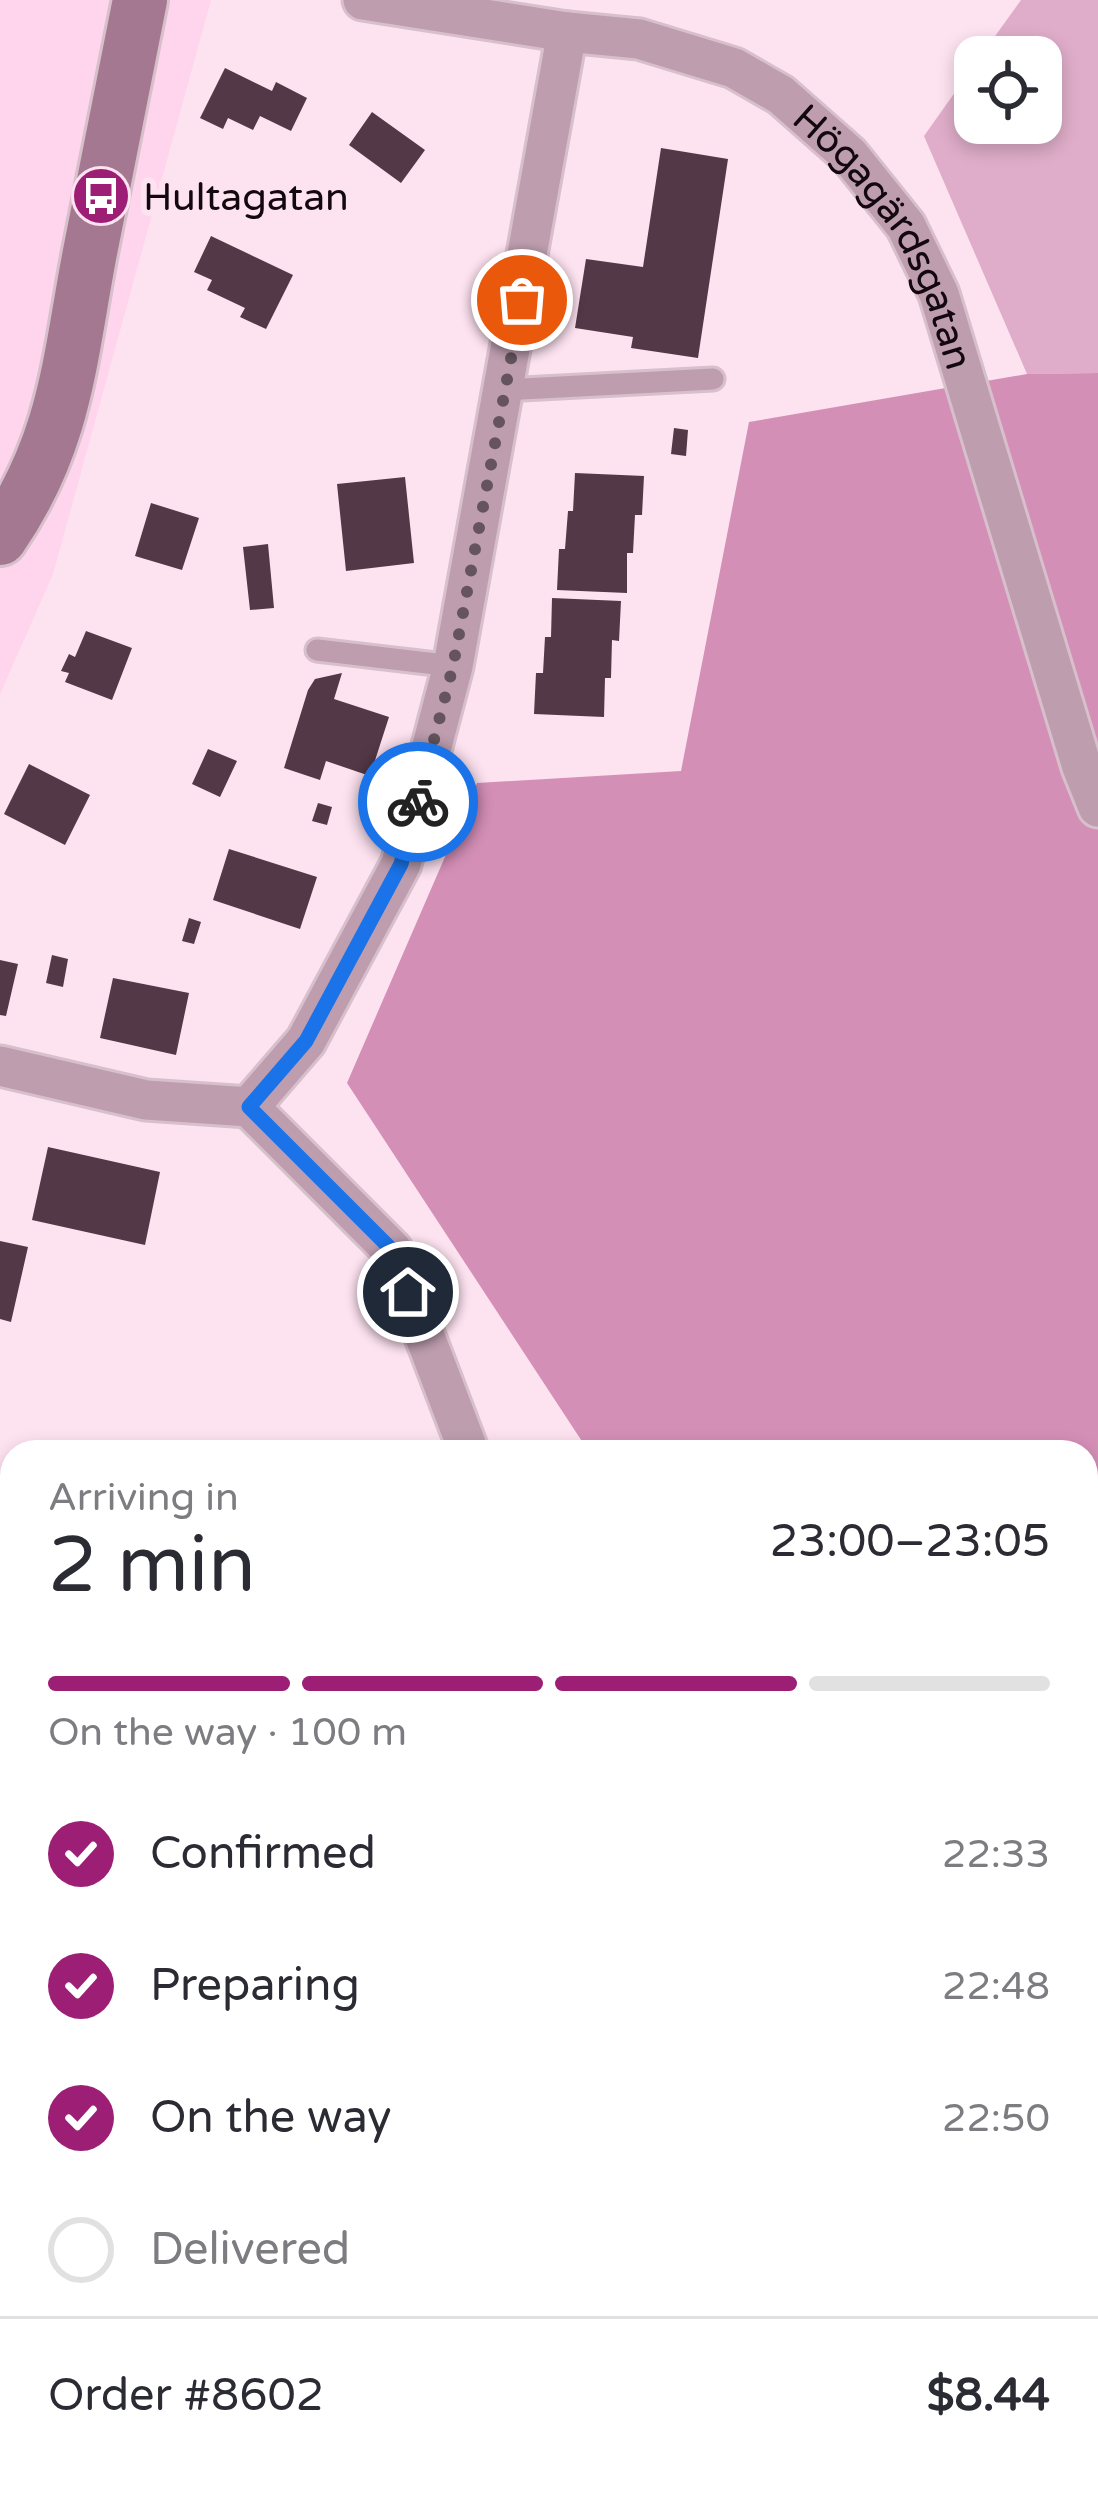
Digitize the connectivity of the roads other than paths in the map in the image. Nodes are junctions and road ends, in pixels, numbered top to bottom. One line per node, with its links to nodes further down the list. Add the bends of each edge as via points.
1 (140, 0): 6 (street, via 75,354 47,456)
2 (362, 0): 3 (street, Högagärdsgatan)
3 (567, 32): 5 (street); 9 (street, Högagärdsgatan, via 639,39 734,68 781,95 849,155 906,226 938,293)
4 (712, 380): 5 (lane)
5 (506, 390): 8 (street)
6 (0, 538)
7 (317, 650): 8 (lane)
8 (453, 666): 11 (street, via 401,864 306,1041)
9 (1098, 807)
10 (0, 1066): 11 (street, via 146,1100)
11 (249, 1107): 12 (street, via 392,1250)
12 (464, 1440)

